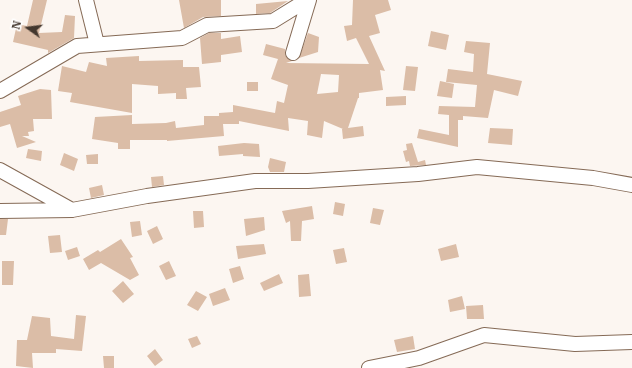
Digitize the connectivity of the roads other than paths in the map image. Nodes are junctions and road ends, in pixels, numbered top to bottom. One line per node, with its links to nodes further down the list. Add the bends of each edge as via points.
1 (86, 0): 3 (street)
2 (308, 0): 3 (street, via 273,21 207,25 182,38); 4 (street)
3 (97, 44): 5 (street, via 77,46)
4 (293, 53)
5 (0, 91)
6 (0, 170): 8 (street)
7 (632, 185): 8 (street, via 593,178 477,167 308,181 255,181 147,196)
8 (72, 210): 9 (street)
9 (0, 211)
10 (632, 342): 11 (street, via 575,344 484,335 419,358)
11 (368, 368)

